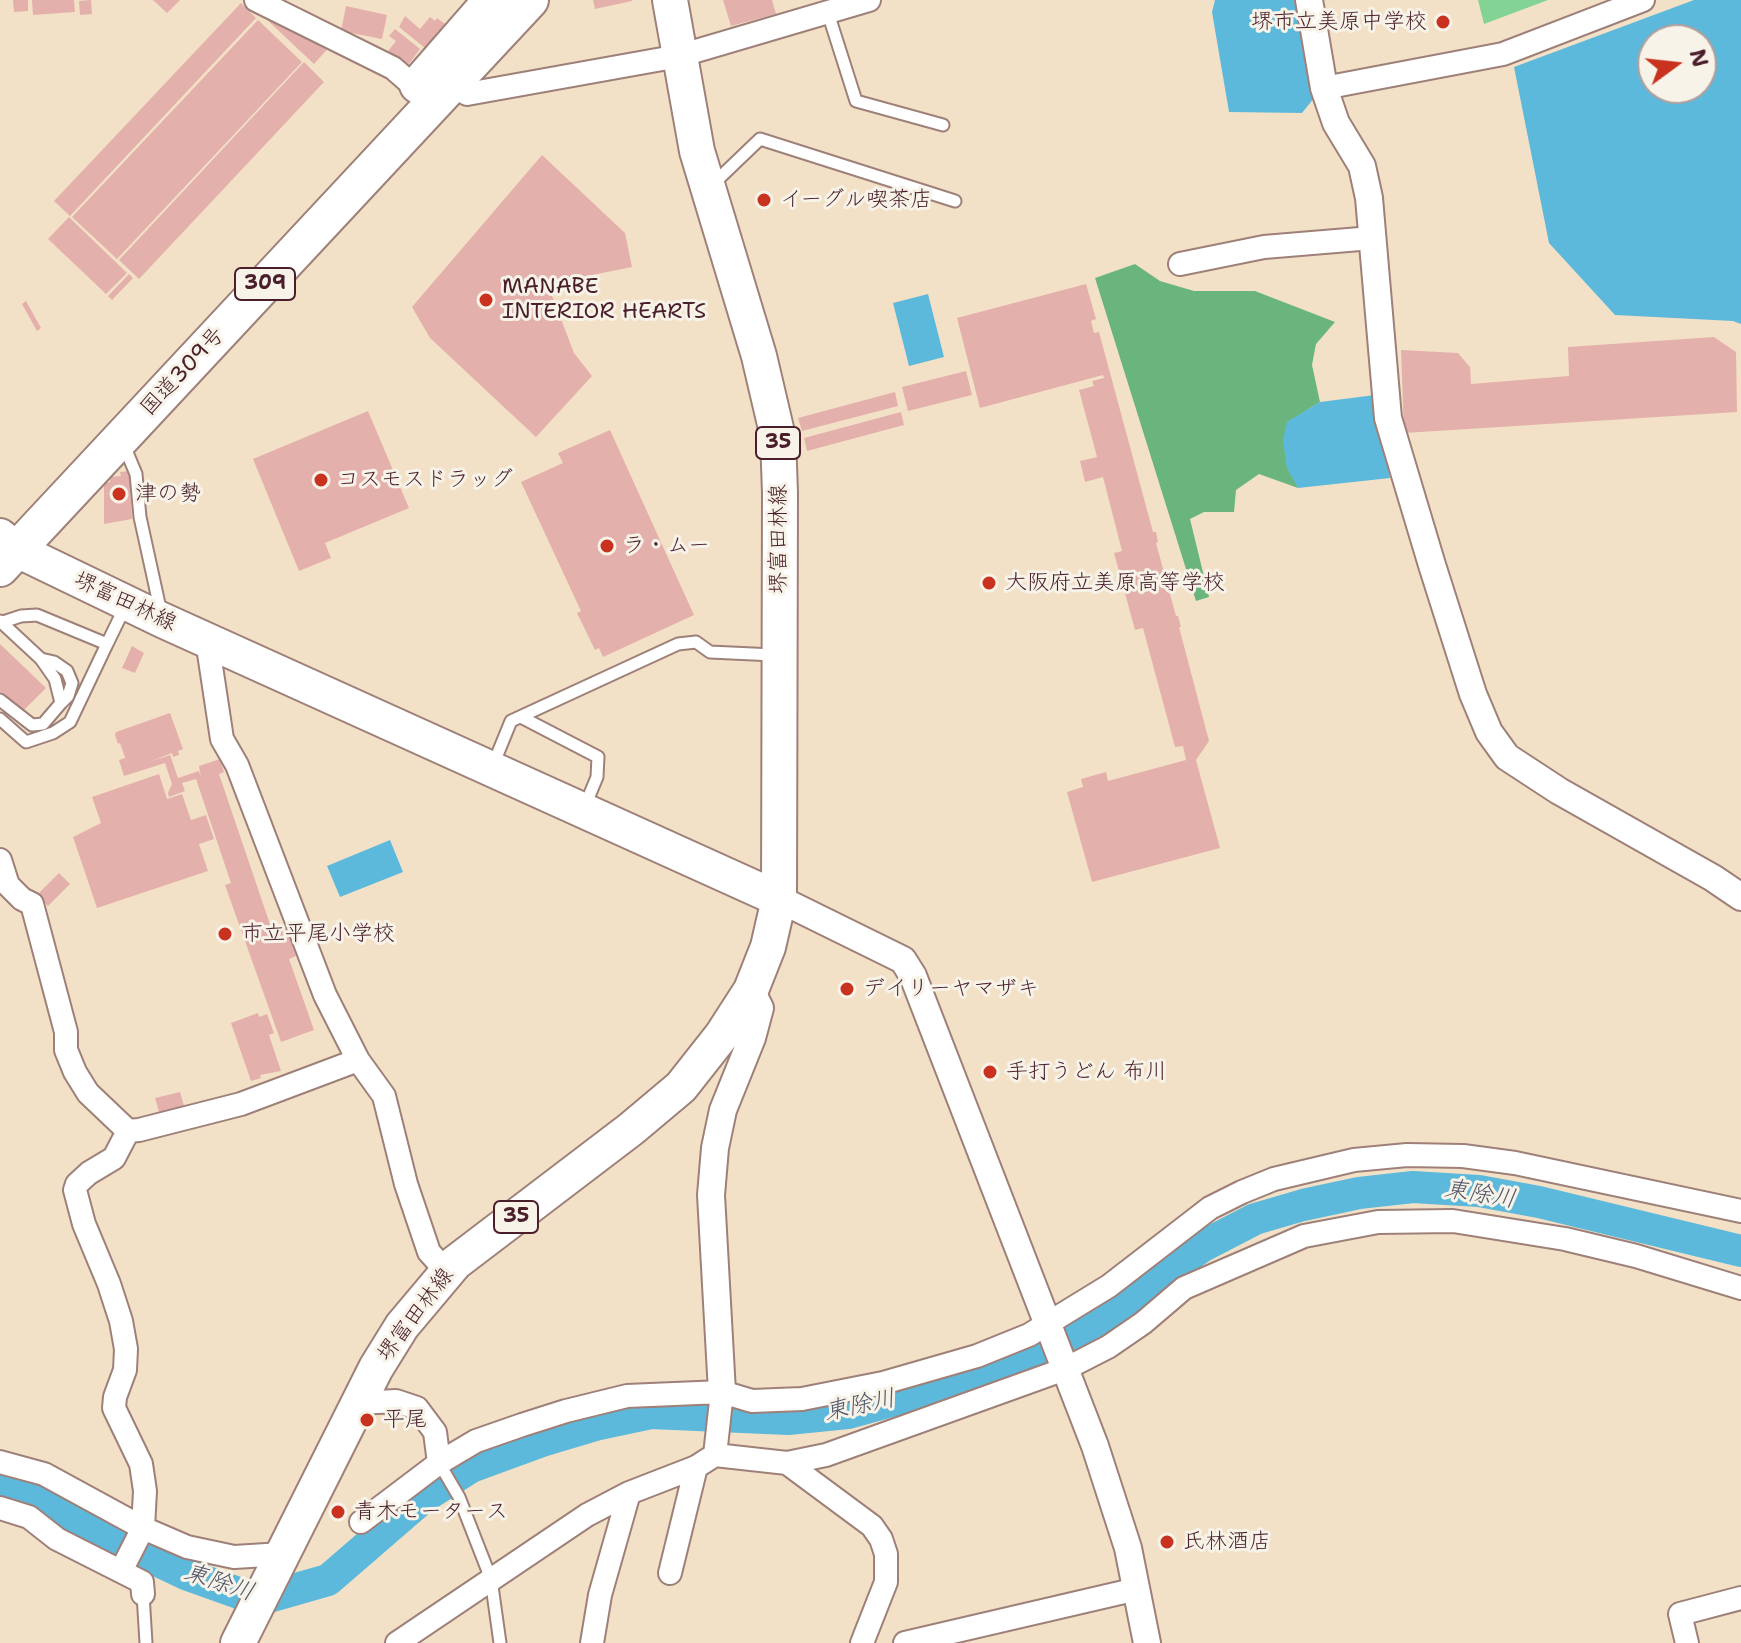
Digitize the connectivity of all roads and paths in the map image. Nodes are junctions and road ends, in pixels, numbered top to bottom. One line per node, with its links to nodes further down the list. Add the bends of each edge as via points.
1 (256, 0): 11 (street, via 393,68)
2 (492, 0): 11 (highway, 国道309号 / 309)
3 (530, 0): 10 (highway, 国道309号 / 309)
4 (670, 0): 9 (main road, 堺富田林線 / 35)
5 (1309, 0): 12 (street)
6 (1643, 0): 12 (street, via 1503,54)
7 (861, 1): 8 (street)
8 (828, 13): 9 (street); 13 (lane, via 856,101)
9 (679, 56): 10 (street, via 467,94); 14 (main road, 堺富田林線 / 35)
10 (451, 84): 18 (highway, 国道309号 / 309)
11 (416, 88): 19 (highway, 国道309号 / 309)
12 (1324, 88): 16 (street, via 1336,123 1362,166)
13 (943, 125)
14 (708, 189): 15 (lane, via 760,139); 25 (main road, 堺富田林線 / 35, via 778,437)
15 (955, 201)
16 (1372, 238): 17 (street, via 1264,247); 32 (street, via 1388,418 1489,732 1507,757)
17 (1180, 264)
18 (121, 439): 19 (highway, 国道309号 / 309); 21 (lane, via 136,474)
19 (4, 547): 20 (main road, 堺富田林線)
20 (127, 602): 21 (main road, 堺富田林線); 24 (lane)
21 (162, 620): 23 (main road, 堺富田林線)
22 (0, 622): 24 (lane, via 37,615); 26 (lane, via 41,659 55,679 61,703 43,724 32,725)
23 (207, 640): 29 (main road, 堺富田林線, via 264,659); 35 (street, via 222,739 237,765 325,995)
24 (107, 644): 28 (lane, via 70,722 26,742)
25 (779, 655): 27 (lane, via 710,652 696,642 678,644); 33 (main road, 堺富田林線 / 35)
26 (0, 700)
27 (521, 717): 29 (lane, via 511,721); 30 (lane, via 598,757 597,777)
28 (0, 719)
29 (491, 769): 30 (main road, 堺富田林線)
30 (583, 810): 33 (main road, 堺富田林線)
31 (0, 860): 36 (street, via 8,885 32,904 75,1072 88,1093)
32 (1741, 897)
33 (779, 899): 34 (main road, 堺富田林線 / 35); 40 (street, via 903,960)
34 (751, 990): 38 (main road, 堺富田林線 / 35, via 681,1087); 42 (street, via 760,1008 723,1110 711,1195)
35 (358, 1060): 36 (street, via 241,1104); 38 (street, via 384,1096 429,1252)
36 (128, 1131): 51 (street, via 114,1158 89,1173 75,1190 121,1321 125,1370 114,1408 141,1464)
37 (1741, 1211): 40 (street, via 1463,1156 1354,1160 1274,1179 1210,1208)
38 (447, 1272): 43 (main road, 堺富田林線 / 35, via 402,1326)
39 (1741, 1288): 41 (street, via 1636,1256 1522,1231 1453,1221 1378,1222 1304,1236 1198,1280 1108,1347)
40 (1049, 1328): 41 (street); 42 (street, via 977,1356 842,1393 802,1399)
41 (1064, 1366): 46 (street, via 826,1455); 56 (street, via 1100,1461)
42 (720, 1399): 44 (street); 47 (street, via 627,1396 476,1441)
43 (359, 1403): 47 (street, via 396,1401 417,1408 435,1432); 52 (main road, 堺富田林線 / 35)
44 (709, 1456): 46 (street); 48 (street); 54 (street)
45 (0, 1462): 51 (street, via 44,1474)
46 (787, 1463): 64 (street, via 872,1526 881,1539 886,1582)
47 (440, 1464): 50 (street); 55 (lane)
48 (629, 1493): 55 (street); 63 (street)
49 (0, 1508): 53 (street, via 29,1517 57,1539)
50 (361, 1522)
51 (143, 1528): 52 (street, via 187,1547 234,1557); 53 (street)
52 (281, 1558): 59 (main road, 堺富田林線 / 35)
53 (121, 1571): 57 (street, via 142,1582)
54 (670, 1573)
55 (491, 1579): 61 (street); 62 (lane)
56 (1137, 1589): 65 (street); 66 (street)
57 (143, 1594): 60 (lane)
58 (1741, 1598): 67 (street, via 1680,1614)
59 (244, 1631)
60 (146, 1643)
61 (397, 1643)
62 (500, 1643)
63 (592, 1643)
64 (862, 1643)
65 (905, 1643)
66 (1147, 1643)
67 (1687, 1643)

